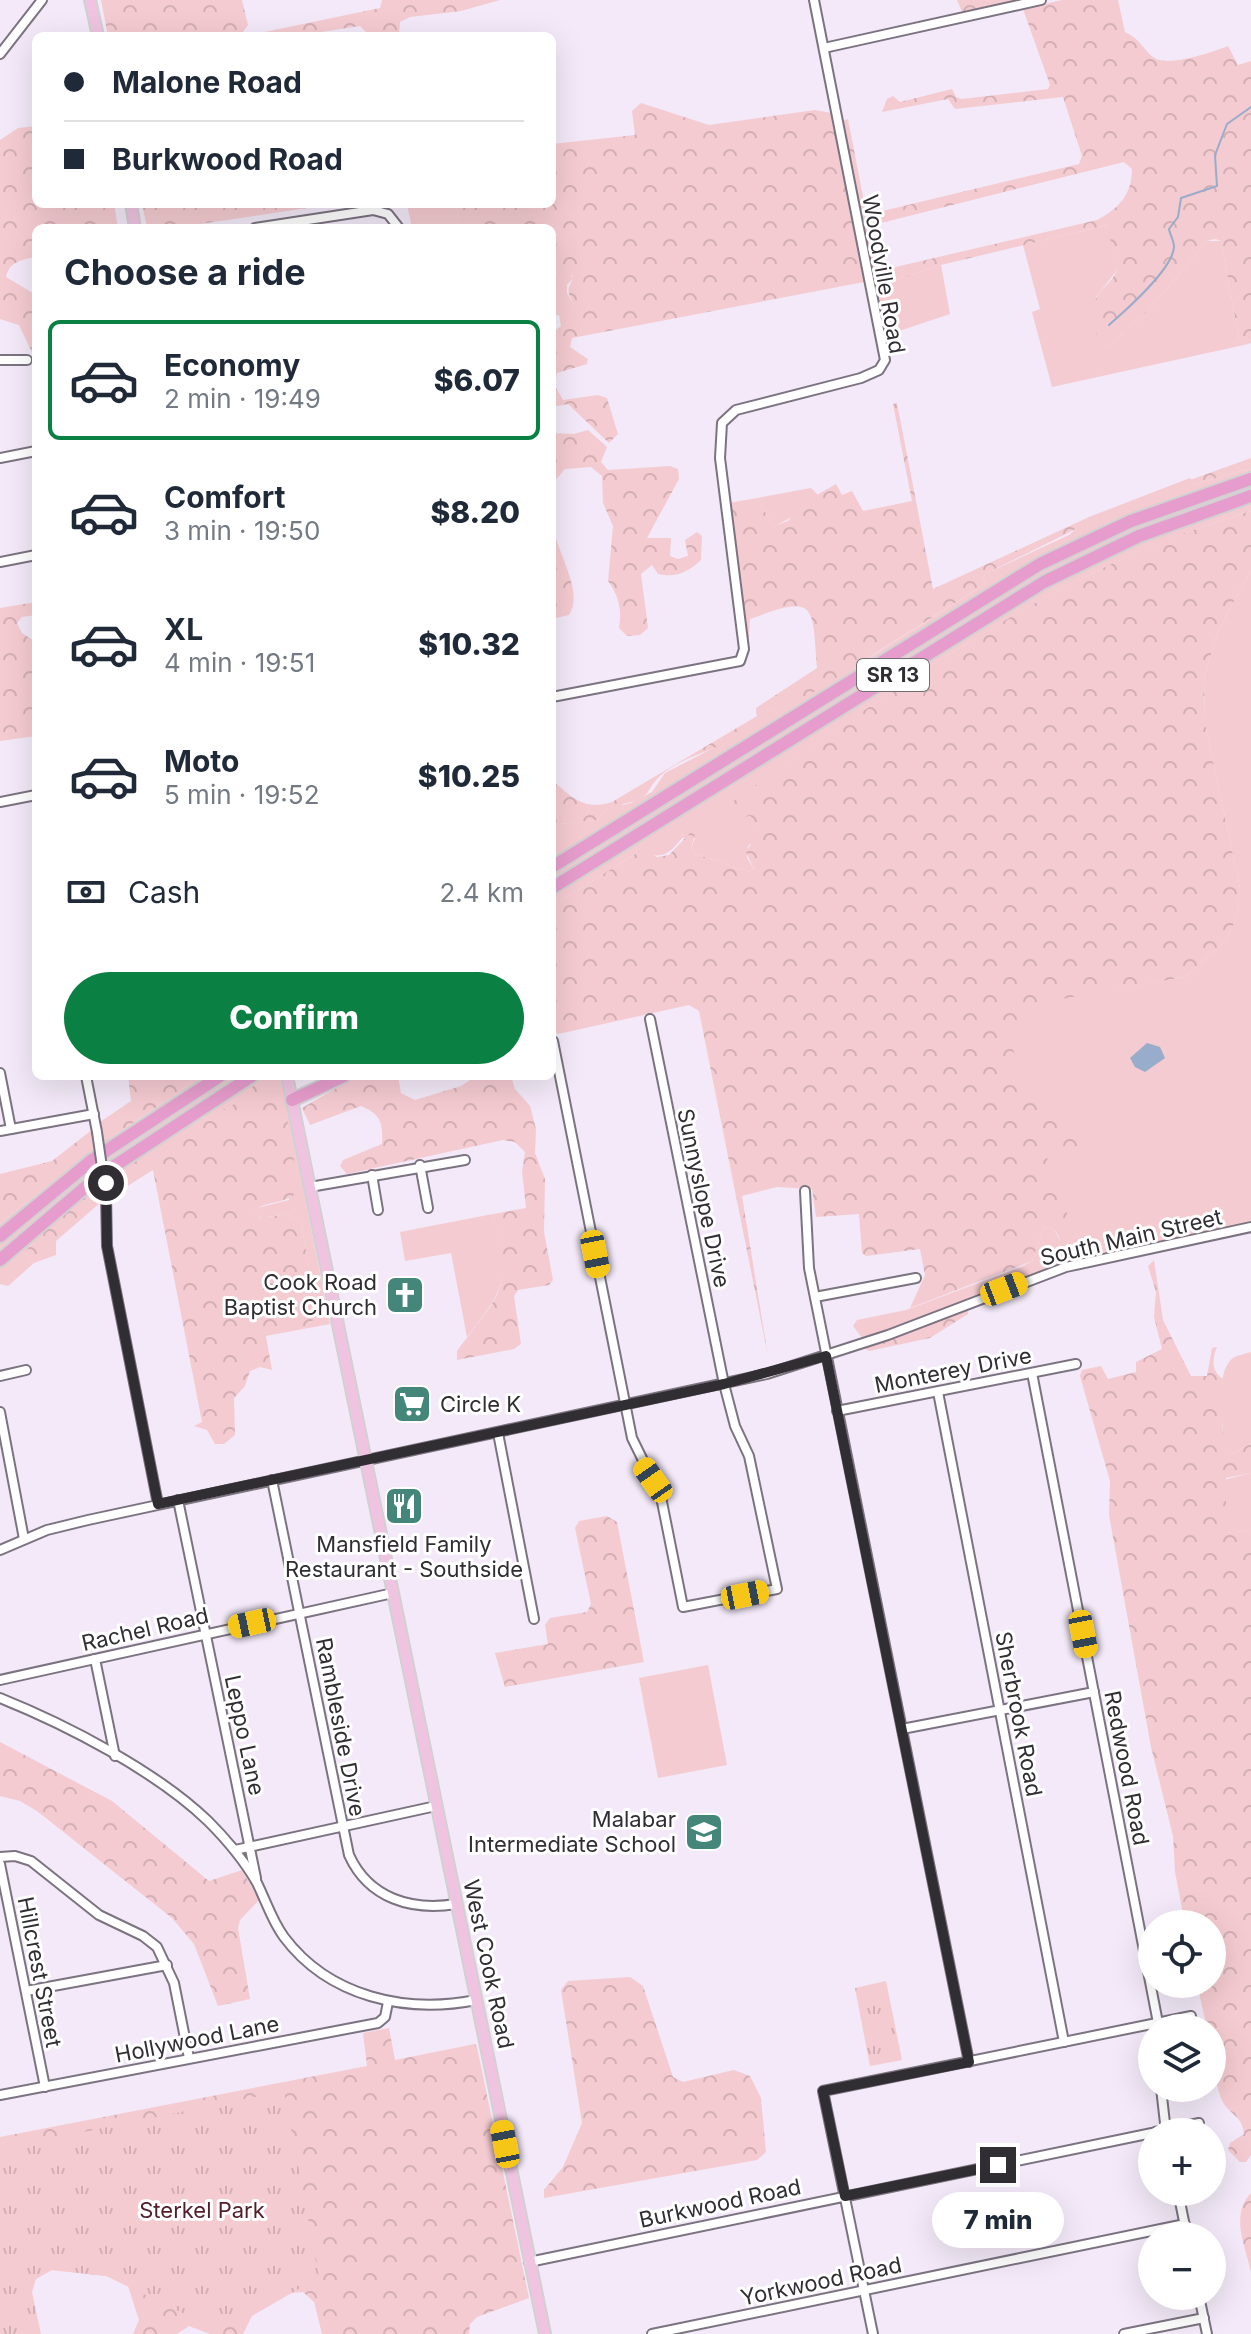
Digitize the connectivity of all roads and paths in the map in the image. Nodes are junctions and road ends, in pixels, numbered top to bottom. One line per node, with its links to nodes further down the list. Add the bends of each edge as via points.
1 (42, 0): 7 (street)
2 (90, 0): 5 (main road)
3 (814, 0): 6 (street)
4 (1041, 0): 6 (street)
5 (97, 32)
6 (824, 48): 18 (street, Woodville Road, via 882,339 882,366 861,378 736,410 722,423 720,458 744,649 740,661)
7 (0, 54)
8 (317, 224): 9 (street, via 379,210)
9 (396, 224)
10 (0, 360): 11 (street)
11 (27, 360)
12 (32, 452): 13 (street)
13 (0, 458)
14 (1251, 479): 21 (highway, SR 13, via 1156,510 1040,564)
15 (1251, 496): 22 (highway, SR 13, via 1139,536 1044,582)
16 (32, 556): 17 (street)
17 (0, 562)
18 (556, 696)
19 (32, 796): 20 (street)
20 (0, 802)
21 (556, 865)
22 (556, 888)
23 (650, 1019): 52 (street, Sunnyslope Drive)
24 (556, 1056): 54 (street)
25 (0, 1073): 33 (street)
26 (87, 1080): 32 (street)
27 (214, 1080): 43 (highway, via 92,1160)
28 (246, 1080): 44 (highway, via 96,1178)
29 (288, 1080): 31 (main road, West Cook Road)
30 (335, 1080): 31 (highway)
31 (292, 1100): 38 (main road, West Cook Road)
32 (94, 1114): 33 (street); 61 (street, bridge, via 106,1195 107,1246)
33 (11, 1129): 34 (street)
34 (0, 1131)
35 (465, 1160): 36 (street)
36 (420, 1165): 37 (street); 40 (street)
37 (372, 1175): 38 (street); 41 (street)
38 (310, 1187): 58 (main road, West Cook Road)
39 (805, 1191): 46 (street, via 805,1238)
40 (428, 1208)
41 (378, 1210)
42 (1251, 1227): 47 (street, South Main Street, via 1066,1267)
43 (0, 1236)
44 (0, 1260)
45 (916, 1278): 46 (street)
46 (815, 1297): 47 (street)
47 (826, 1356): 52 (street, South Main Street); 55 (street)
48 (1076, 1364): 50 (street, Monterey Drive)
49 (26, 1370): 51 (street)
50 (1032, 1373): 53 (street, Monterey Drive); 70 (street, Redwood Road)
51 (0, 1376)
52 (724, 1384): 54 (street, South Main Street); 54 (street, Sunnyslope Drive, via 749,1456 777,1589 683,1607 661,1497 635,1449)
53 (938, 1392): 55 (street, Monterey Drive); 72 (street, Sherbrook Road)
54 (625, 1406): 57 (street, South Main Street)
55 (837, 1411): 73 (street)
56 (0, 1412): 62 (street)
57 (498, 1433): 58 (street, South Main Street); 66 (street)
58 (365, 1461): 59 (street, South Main Street); 64 (main road, West Cook Road)
59 (272, 1480): 60 (street, South Main Street); 65 (street, Rambleside Drive)
60 (178, 1500): 61 (street, South Main Street); 67 (street, Leppo Lane)
61 (158, 1504): 62 (street, South Main Street)
62 (24, 1539): 63 (street, South Main Street)
63 (0, 1550)
64 (393, 1593): 65 (street, Rachel Road); 75 (main road, West Cook Road)
65 (299, 1613): 67 (street, Rachel Road); 76 (street, Rambleside Drive)
66 (534, 1619)
67 (205, 1633): 68 (street, Rachel Road); 77 (street, Leppo Lane)
68 (95, 1659): 69 (street, Rachel Road); 74 (street)
69 (0, 1680)
70 (1094, 1692): 72 (street); 87 (street, Redwood Road)
71 (0, 1698): 74 (street, via 50,1718)
72 (1000, 1710): 73 (street); 89 (street, Sherbrook Road)
73 (902, 1729): 91 (street)
74 (115, 1756): 78 (street, via 196,1810)
75 (436, 1806): 76 (street); 82 (main road, West Cook Road)
76 (342, 1825): 77 (street); 82 (street, Rambleside Drive, via 357,1870 385,1895 416,1906)
77 (249, 1845): 78 (street); 81 (street, Leppo Lane)
78 (235, 1850): 81 (street)
79 (0, 1857): 83 (street, via 35,1864 99,1915 147,1939)
80 (1, 1870): 84 (street, Hillcrest Street)
81 (256, 1883): 86 (street, via 279,1929 299,1953 338,1983)
82 (456, 1904): 85 (main road, West Cook Road)
83 (167, 1965): 84 (street); 90 (street)
84 (26, 1991): 92 (street, Hillcrest Street)
85 (476, 2000): 86 (street, via 435,2005); 97 (main road, West Cook Road)
86 (388, 2002): 90 (street, Hollywood Lane, via 378,2023)
87 (1156, 2014)
88 (1138, 2029): 89 (street)
89 (1064, 2042): 91 (street)
90 (189, 2058): 92 (street, Hollywood Lane)
91 (969, 2062): 95 (street, via 823,2091)
92 (45, 2087): 93 (street, Hollywood Lane)
93 (0, 2095)
94 (1138, 2135): 95 (street, Burkwood Road)
95 (845, 2196): 97 (street, Burkwood Road); 98 (street)
96 (1138, 2234): 98 (street, Yorkwood Road)
97 (529, 2262): 101 (main road, West Cook Road)
98 (864, 2290): 102 (street, Yorkwood Road); 103 (street)
99 (1202, 2310): 100 (street)
100 (1204, 2318): 104 (street); 105 (street)
101 (545, 2334)
102 (652, 2334)
103 (873, 2334)
104 (1124, 2334)
105 (1207, 2334)

